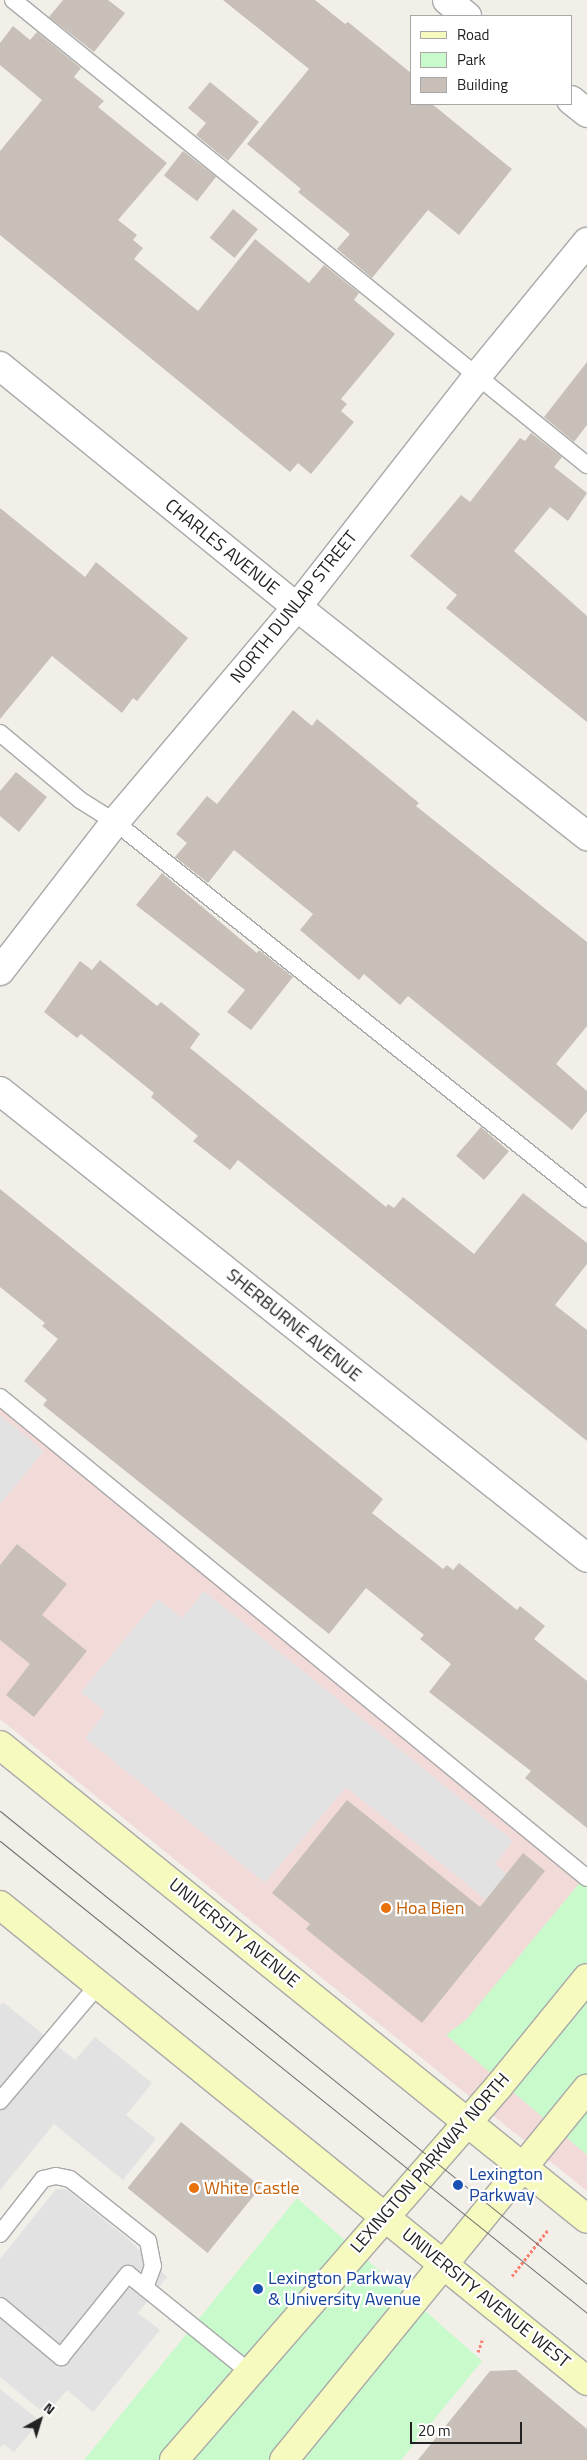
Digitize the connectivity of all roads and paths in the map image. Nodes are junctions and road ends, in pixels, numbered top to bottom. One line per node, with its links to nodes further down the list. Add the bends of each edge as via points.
1 (13, 0): 8 (lane)
2 (447, 0): 3 (street)
3 (466, 15)
4 (572, 101): 5 (street)
5 (587, 113)
6 (587, 242): 8 (street, NORTH DUNLAP STREET)
7 (0, 366): 10 (street, CHARLES AVENUE)
8 (478, 375): 9 (lane); 10 (street, NORTH DUNLAP STREET)
9 (587, 465)
10 (297, 607): 12 (street, NORTH DUNLAP STREET); 13 (street, CHARLES AVENUE)
11 (0, 733): 12 (lane, via 80,800)
12 (115, 822): 14 (street, NORTH DUNLAP STREET); 16 (lane)
13 (587, 836)
14 (0, 970)
15 (0, 1091): 18 (street, SHERBURNE AVENUE)
16 (587, 1199)
17 (0, 1397): 20 (lane)
18 (587, 1558)
19 (0, 1745): 26 (main road, UNIVERSITY AVENUE)
20 (587, 1878)
21 (2, 1910): 23 (main road)
22 (587, 1978): 26 (main road, LEXINGTON PARKWAY NORTH)
23 (100, 1984): 25 (lane); 29 (main road)
24 (587, 2089): 27 (main road)
25 (0, 2101)
26 (468, 2121): 27 (main road); 29 (main road, LEXINGTON PARKWAY NORTH)
27 (523, 2167): 28 (main road); 31 (main road)
28 (578, 2212): 34 (path, via 523,2261)
29 (384, 2215): 31 (main road, UNIVERSITY AVENUE WEST); 36 (main road, LEXINGTON PARKWAY NORTH)
30 (0, 2234): 32 (lane, via 43,2179 56,2176 70,2180 148,2241 153,2266)
31 (443, 2264): 34 (main road, UNIVERSITY AVENUE WEST); 39 (main road)
32 (146, 2288): 33 (lane, via 128,2274 61,2357); 36 (lane)
33 (0, 2306)
34 (494, 2306): 35 (path); 37 (main road, UNIVERSITY AVENUE WEST)
35 (478, 2352)
36 (248, 2371): 38 (main road, LEXINGTON PARKWAY NORTH)
37 (587, 2381)
38 (174, 2460)
39 (284, 2460)

